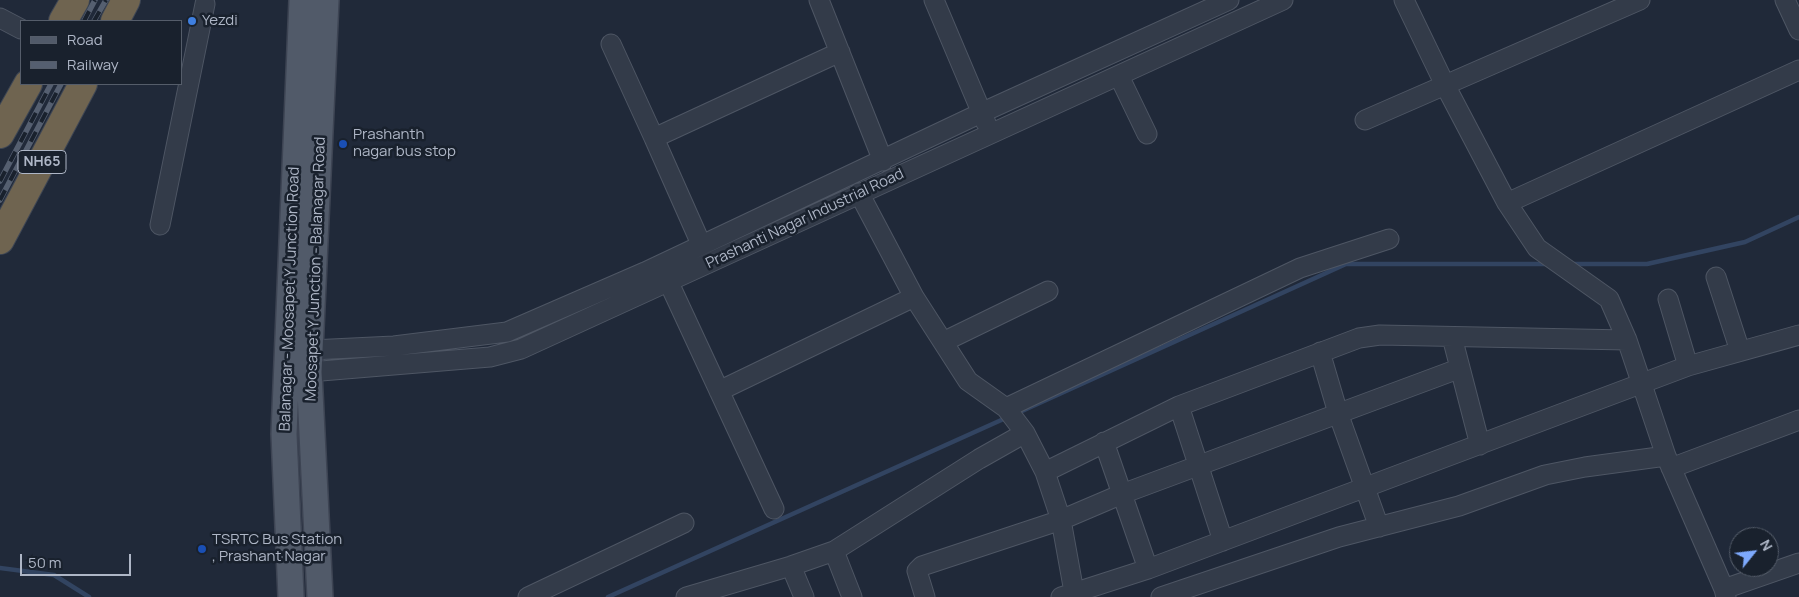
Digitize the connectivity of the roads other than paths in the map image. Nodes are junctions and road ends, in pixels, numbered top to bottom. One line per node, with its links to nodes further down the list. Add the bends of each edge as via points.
1 (126, 0): 13 (highway)
2 (302, 0): 75 (main road, Balanagar - Moosapet Y Junction Road, via 284,434)
3 (326, 0): 47 (main road, Moosapet Y Junction - Balanagar Road)
4 (819, 0): 17 (street)
5 (1229, 0): 23 (street, Prashanti Nagar Industrial Road)
6 (1282, 0): 19 (street, Prashanti Nagar Industrial Road)
7 (1404, 0): 22 (street)
8 (1640, 0): 22 (street)
9 (1785, 0): 15 (street)
10 (940, 2): 23 (street)
11 (205, 4): 32 (street)
12 (0, 18): 14 (street)
13 (116, 20)
14 (20, 28)
15 (1799, 30)
16 (611, 44): 28 (street)
17 (840, 52): 28 (street); 29 (street)
18 (1799, 70): 31 (street)
19 (1119, 76): 25 (street, Prashanti Nagar Industrial Road); 27 (street)
20 (27, 85): 26 (highway)
21 (82, 85): 34 (highway, NH65)
22 (1445, 85): 24 (street); 31 (street)
23 (981, 113): 25 (street); 29 (street, Prashanti Nagar Industrial Road)
24 (1365, 120)
25 (990, 133): 30 (street, Prashanti Nagar Industrial Road)
26 (0, 134)
27 (1147, 134)
28 (654, 138): 35 (street)
29 (883, 161): 35 (street, Prashanti Nagar Industrial Road)
30 (859, 193): 37 (street, Prashanti Nagar Industrial Road); 39 (street)
31 (1507, 203): 43 (street, via 1537,248 1609,299)
32 (160, 225)
33 (1389, 238): 53 (street, via 1300,268)
34 (0, 240)
35 (701, 244): 47 (street, Prashanti Nagar Industrial Road, via 507,332 394,346)
36 (1716, 277): 45 (street)
37 (669, 283): 47 (street, Prashanti Nagar Industrial Road, via 521,350 490,357); 51 (street)
38 (1048, 292): 44 (street)
39 (914, 297): 44 (street); 51 (street)
40 (1668, 298): 48 (street)
41 (1799, 335): 45 (street)
42 (1452, 337): 43 (street); 46 (street, via 1366,337); 49 (street)
43 (1627, 340): 50 (street)
44 (943, 342): 53 (street, via 968,381)
45 (1740, 351): 48 (street)
46 (1320, 352): 52 (street); 54 (street)
47 (310, 361): 76 (main road, Moosapet Y Junction - Balanagar Road)
48 (1688, 366): 50 (street)
49 (1458, 369): 54 (street); 58 (street)
50 (1641, 385): 58 (street); 59 (street)
51 (719, 391): 64 (street)
52 (1179, 406): 57 (street); 60 (street)
53 (1007, 410): 56 (street)
54 (1338, 413): 60 (street); 62 (street)
55 (1799, 420): 59 (street)
56 (1025, 433): 61 (street); 69 (street)
57 (1104, 442): 61 (street); 63 (street)
58 (1480, 445): 62 (street)
59 (1669, 462): 67 (street, via 1585,466 1545,475 1459,506); 73 (street)
60 (1198, 465): 63 (street); 68 (street)
61 (1045, 472): 65 (street)
62 (1364, 488): 67 (street); 68 (street)
63 (1122, 494): 65 (street); 72 (street)
64 (774, 509)
65 (1061, 520): 74 (street); 81 (street, via 918,568)
66 (684, 523): 77 (street)
67 (1379, 527): 82 (street, via 1307,547)
68 (1223, 541): 72 (street)
69 (834, 551): 71 (street); 80 (street)
70 (1799, 563): 73 (street)
71 (791, 566): 78 (street); 79 (street)
72 (1148, 569): 74 (street)
73 (1725, 593)
74 (1067, 595)
75 (291, 597)
76 (320, 597)
77 (528, 597)
78 (686, 597)
79 (804, 597)
80 (852, 597)
81 (925, 597)
82 (1161, 597)

